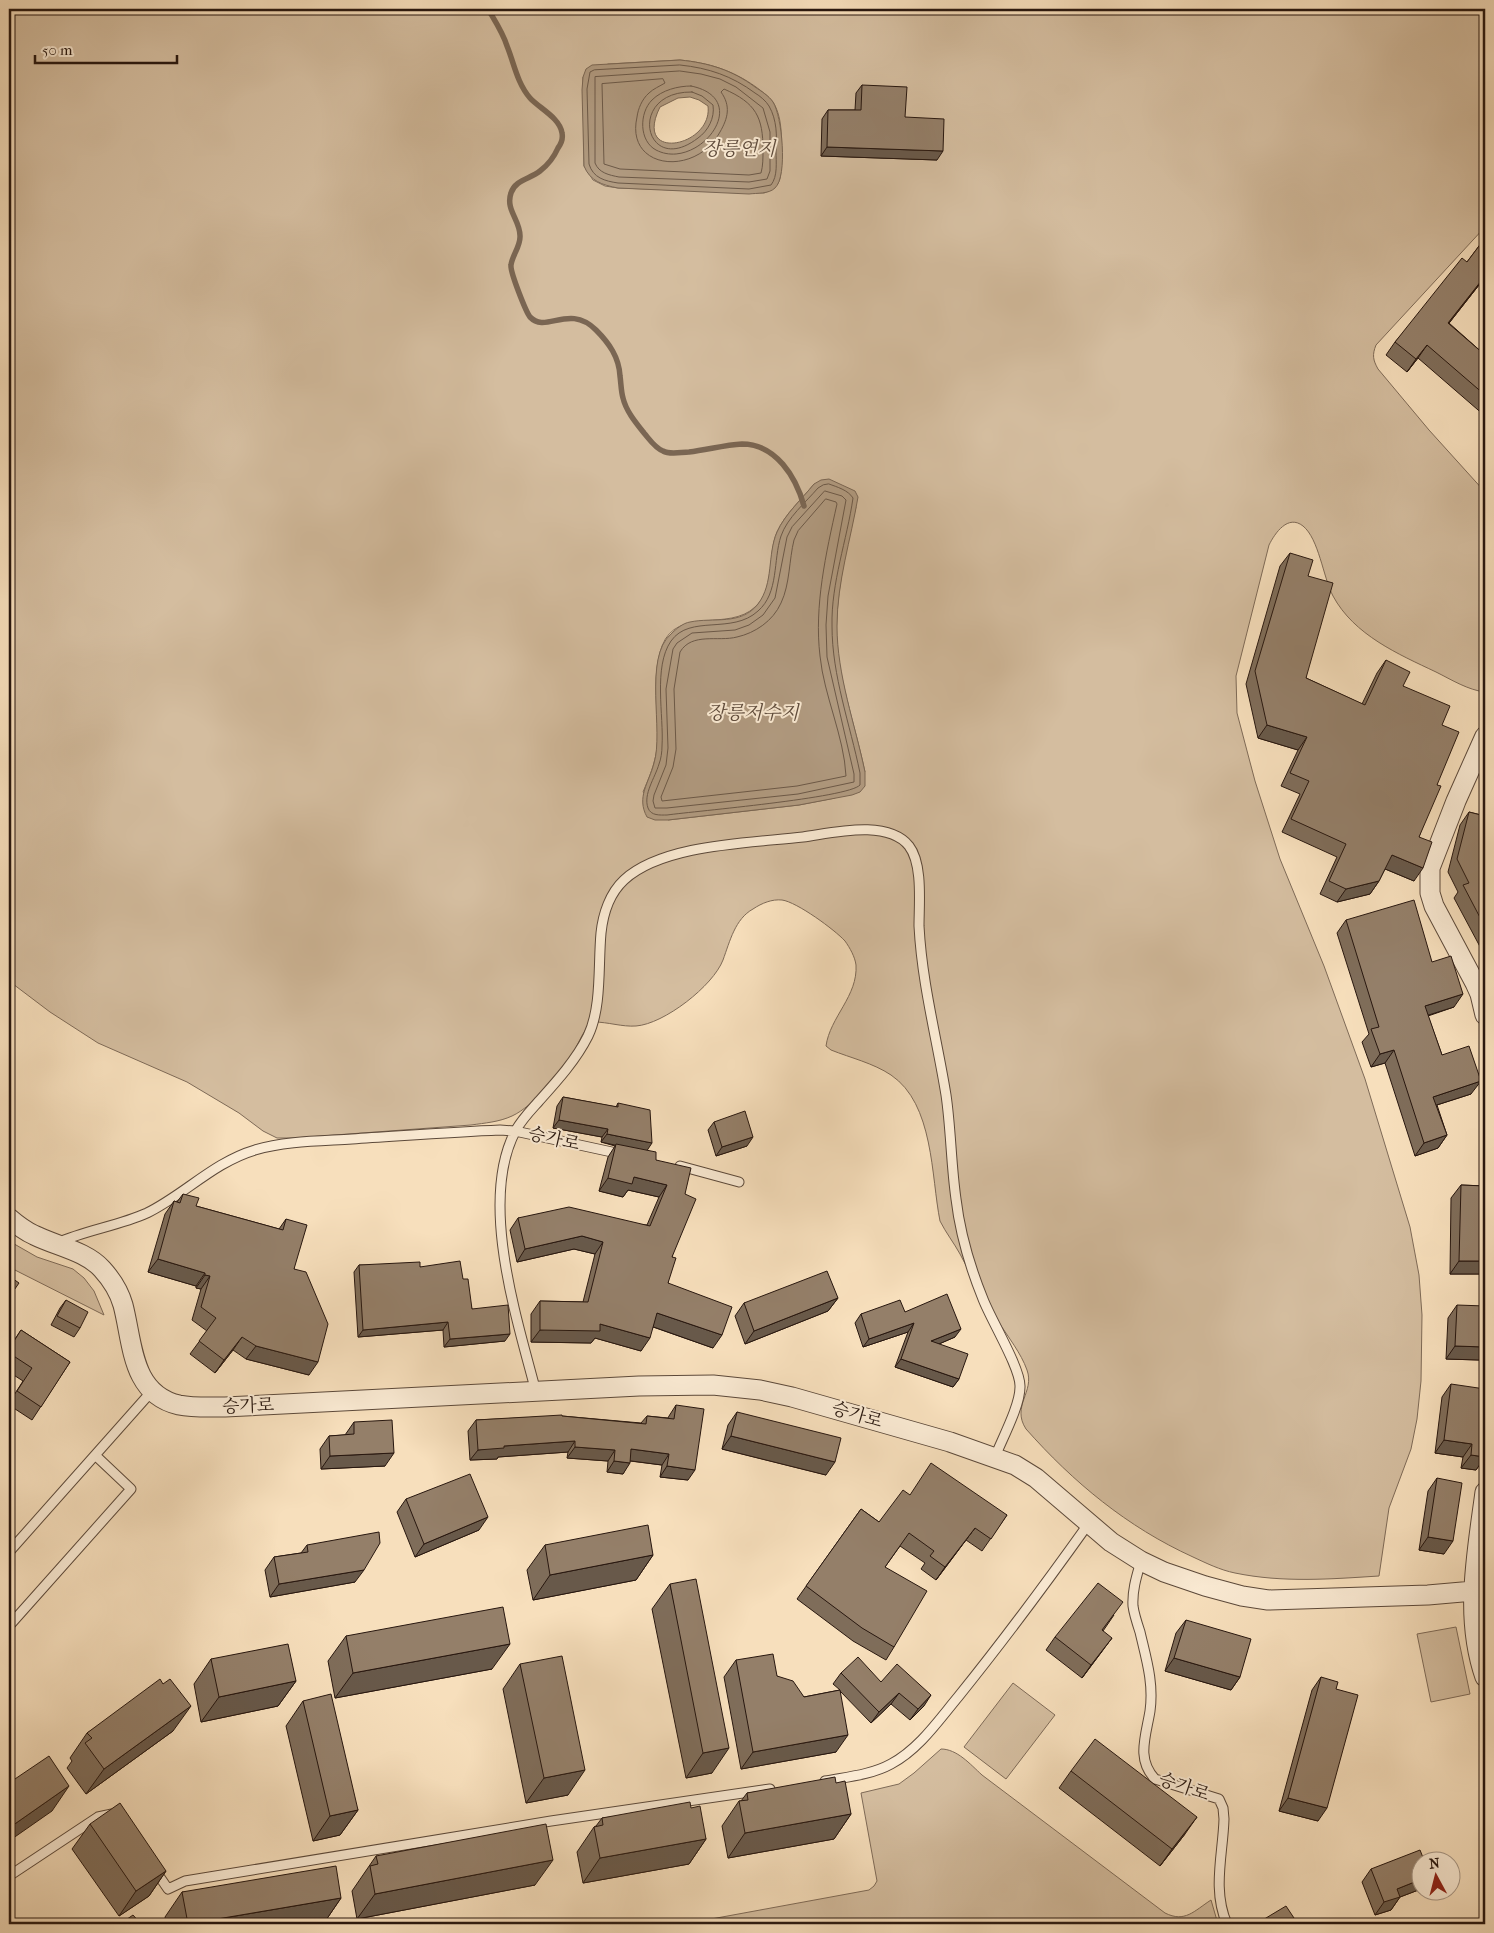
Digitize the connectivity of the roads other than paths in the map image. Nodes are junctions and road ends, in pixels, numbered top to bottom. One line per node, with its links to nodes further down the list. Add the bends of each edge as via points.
1 (1485, 736): 2 (street, via 1430,868 1429,881 1434,906 1475,982)
2 (1485, 1015)
3 (515, 1131): 4 (lane, 승가로); 8 (lane, 승가로, via 326,1141 254,1150 211,1171 147,1213); 10 (lane, 승가로, via 501,1176 501,1228 513,1299); 12 (lane, via 567,1068 588,1036 595,1005 602,928 612,894 622,881 652,862 671,855 715,847 849,831 894,834 912,849 918,873 924,974 945,1091 960,1225 973,1274 1020,1378 1019,1397)
4 (634, 1157)
5 (667, 1163): 6 (lane)
6 (739, 1182)
7 (9, 1218): 8 (street, 승가로, via 33,1235)
8 (55, 1244): 9 (street, 승가로, via 84,1256 100,1267 114,1284 123,1305 128,1336 140,1374)
9 (152, 1391): 10 (street, 승가로, via 178,1405 197,1407); 11 (lane)
10 (536, 1392): 12 (street, 승가로, via 713,1385 760,1390 932,1436)
11 (95, 1455): 15 (lane); 18 (lane, via 131,1489)
12 (995, 1457): 14 (street, 승가로, via 1036,1478)
13 (1485, 1492): 17 (street)
14 (1089, 1523): 16 (street, 승가로); 20 (lane, via 1021,1617 920,1742 890,1765 872,1772)
15 (9, 1552)
16 (1141, 1561): 17 (street, 승가로, via 1206,1586 1268,1600); 25 (lane, 승가로, via 1134,1582 1133,1606 1151,1689 1143,1753 1145,1764 1155,1779 1219,1799 1224,1818 1219,1895)
17 (1479, 1591): 19 (street, via 1476,1640)
18 (9, 1626)
19 (1485, 1677)
20 (818, 1782)
21 (781, 1787): 23 (lane, via 185,1880 168,1889)
22 (122, 1817): 24 (lane, via 110,1814 98,1817)
23 (149, 1859)
24 (9, 1876)
25 (1226, 1924)

